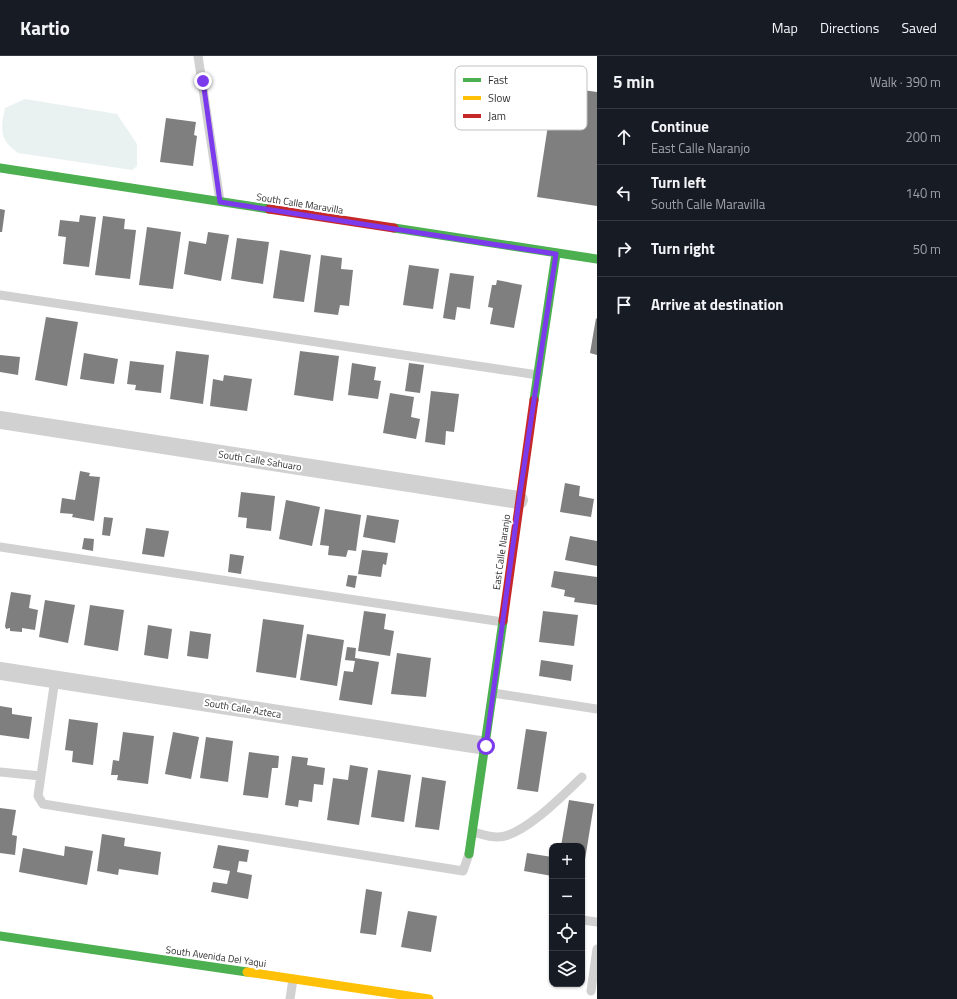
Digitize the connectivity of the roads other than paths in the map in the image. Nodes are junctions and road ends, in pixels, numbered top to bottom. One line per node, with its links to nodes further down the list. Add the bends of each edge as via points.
1 (198, 56): 3 (lane)
2 (0, 168): 3 (street, South Calle Maravilla)
3 (220, 202): 4 (street, South Calle Maravilla)
4 (556, 254): 5 (street, South Calle Maravilla); 7 (street, East Calle Naranjo)
5 (597, 259)
6 (0, 295): 7 (lane)
7 (538, 375): 9 (street, East Calle Naranjo)
8 (0, 420): 9 (street, South Calle Sahuaro)
9 (519, 500): 11 (street, East Calle Naranjo)
10 (0, 547): 11 (lane)
11 (503, 622): 14 (street, East Calle Naranjo)
12 (0, 671): 13 (street, South Calle Azteca)
13 (55, 679): 16 (street, South Calle Azteca); 18 (lane)
14 (493, 693): 15 (lane); 16 (street, East Calle Naranjo)
15 (597, 709)
16 (486, 746): 20 (street, East Calle Naranjo)
17 (0, 772): 18 (lane)
18 (41, 776): 21 (lane, via 38,796 44,804 54,807 463,871)
19 (582, 776): 20 (lane, via 557,801 517,833 498,837)
20 (473, 832): 21 (street, East Calle Naranjo)
21 (469, 854)
22 (585, 920): 23 (lane)
23 (597, 922)
24 (0, 936): 26 (street, South Avenida Del Yaqui)
25 (597, 949): 27 (lane)
26 (293, 979): 28 (lane); 29 (street, South Avenida Del Yaqui)
27 (591, 991)
28 (290, 999)
29 (425, 999): 30 (street, South Avenida Del Yaqui)
30 (429, 999)

